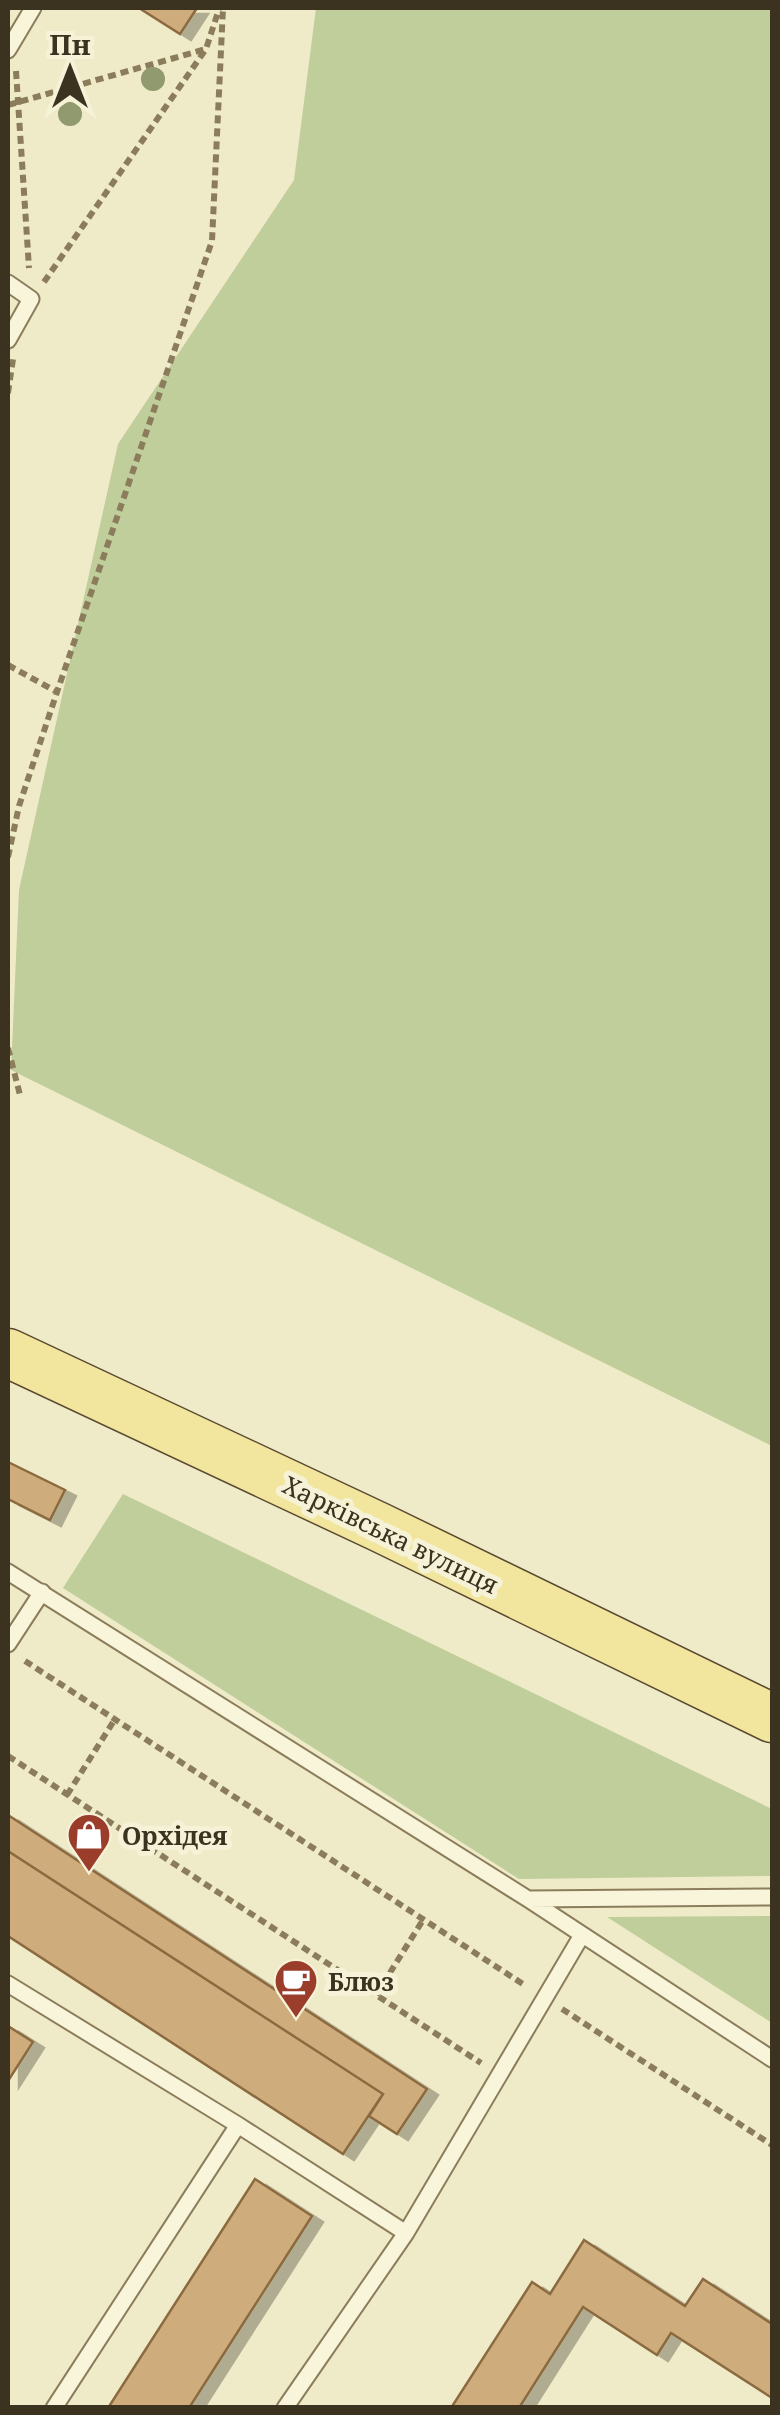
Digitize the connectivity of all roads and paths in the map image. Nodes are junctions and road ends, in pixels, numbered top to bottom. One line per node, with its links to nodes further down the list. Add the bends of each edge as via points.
1 (33, 8): 3 (lane)
2 (221, 8): 4 (path); 11 (path, via 212,241)
3 (11, 44): 5 (path)
4 (206, 49): 5 (path); 8 (path)
5 (17, 102): 6 (path); 8 (path)
6 (8, 105)
7 (8, 284): 8 (lane)
8 (32, 300): 9 (lane)
9 (8, 340)
10 (8, 664): 11 (path)
11 (57, 692): 12 (path)
12 (8, 857)
13 (8, 1048): 14 (path)
14 (20, 1095)
15 (8, 1353): 21 (main road, Харківська вулиця)
16 (8, 1572): 17 (lane)
17 (42, 1592): 18 (lane); 25 (lane)
18 (8, 1644)
19 (23, 1659): 20 (path)
20 (115, 1718): 23 (path); 26 (path)
21 (772, 1718)
22 (8, 1756): 23 (path)
23 (67, 1794): 29 (path)
24 (772, 1897): 25 (lane)
25 (528, 1900): 27 (lane)
26 (423, 1920): 29 (path); 30 (path)
27 (582, 1934): 30 (lane); 31 (lane)
28 (8, 1984): 33 (lane)
29 (376, 1995): 32 (path)
30 (544, 1998): 32 (lane); 34 (path)
31 (772, 2059)
32 (498, 2074): 35 (lane)
33 (238, 2125): 35 (lane); 36 (lane)
34 (772, 2145)
35 (406, 2233): 37 (lane)
36 (54, 2408)
37 (285, 2408)

